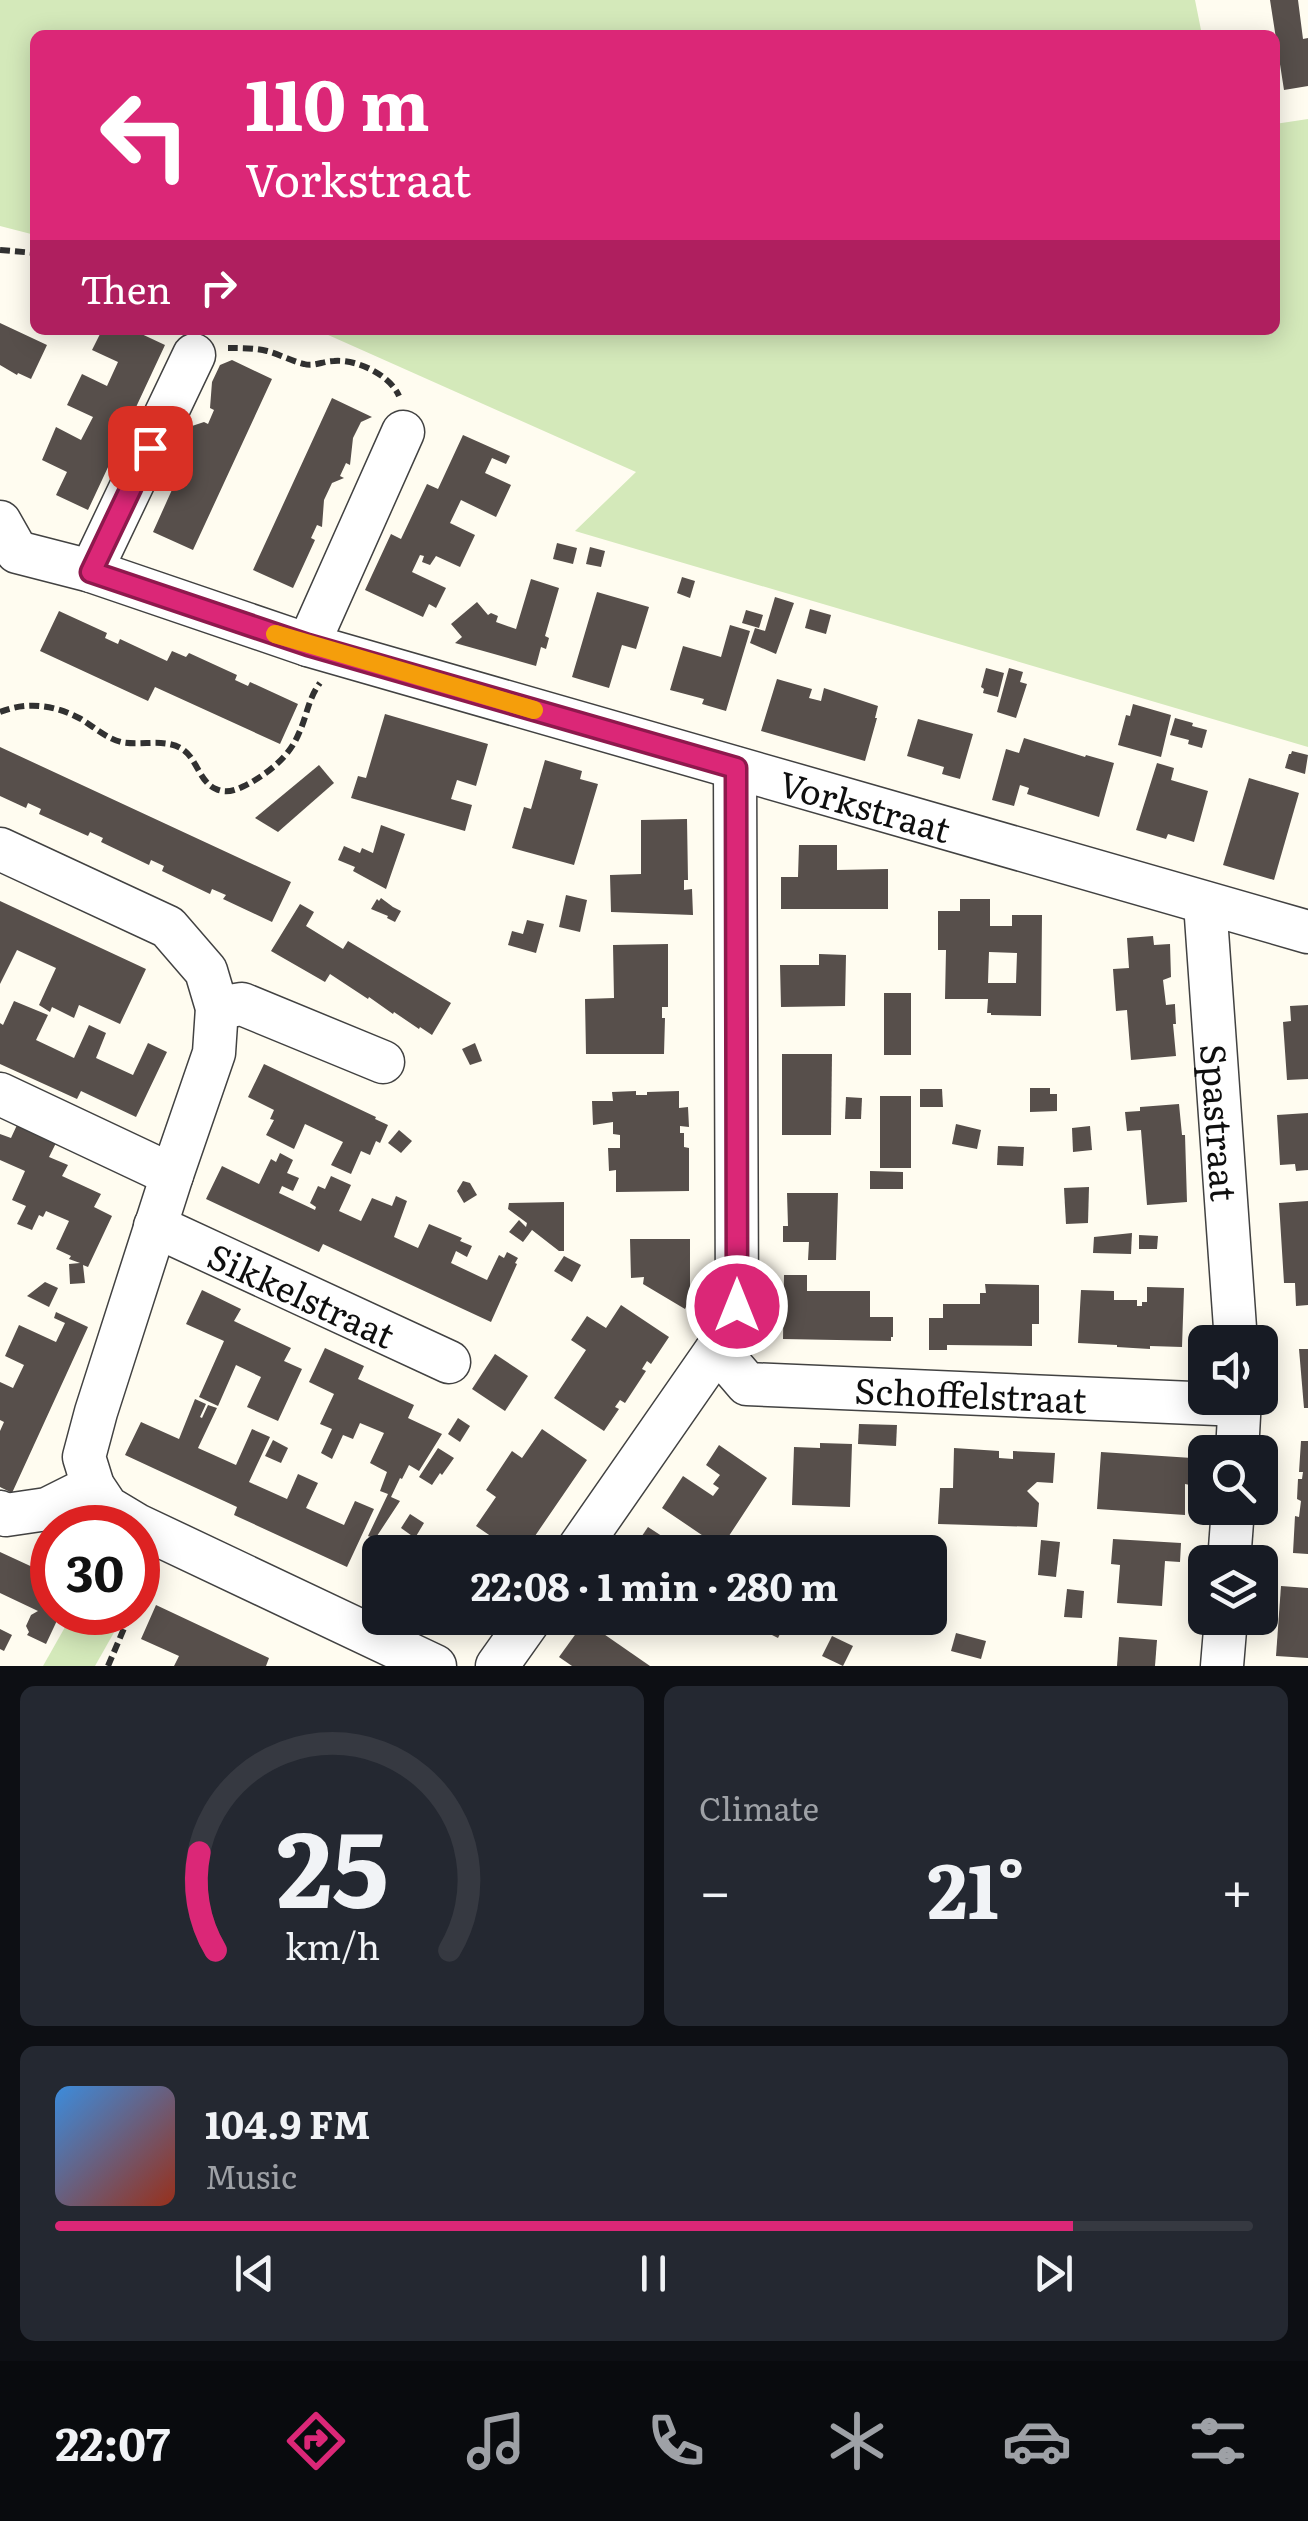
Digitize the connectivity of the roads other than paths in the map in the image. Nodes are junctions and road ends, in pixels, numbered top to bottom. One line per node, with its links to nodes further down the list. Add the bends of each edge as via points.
1 (194, 355): 4 (street)
2 (403, 432): 5 (street)
3 (5, 550): 4 (street, Vorkstraat)
4 (91, 572): 5 (street, Vorkstraat)
5 (325, 650): 6 (street, Vorkstraat)
6 (736, 768): 8 (street, Vorkstraat); 16 (street, via 737,1306)
7 (0, 849): 10 (street, via 168,927 206,971)
8 (1205, 903): 9 (street, Vorkstraat); 15 (street, Spastraat)
9 (1308, 932)
10 (217, 1008): 11 (street, via 242,1004); 13 (street, via 214,1052)
11 (383, 1062)
12 (0, 1094): 13 (street)
13 (172, 1175): 14 (street)
14 (155, 1226): 17 (street, Sikkelstraat); 19 (street, via 84,1457)
15 (1235, 1325)
16 (717, 1349): 18 (street, Schoffelstraat, via 747,1384); 21 (street)
17 (449, 1362)
18 (1188, 1399)
19 (93, 1486): 20 (street, via 46,1510); 24 (street, via 106,1507 137,1526)
20 (0, 1512)
21 (588, 1535)
22 (519, 1635): 25 (street)
23 (1225, 1635): 26 (street)
24 (435, 1666)
25 (497, 1666)
26 (1222, 1666)

